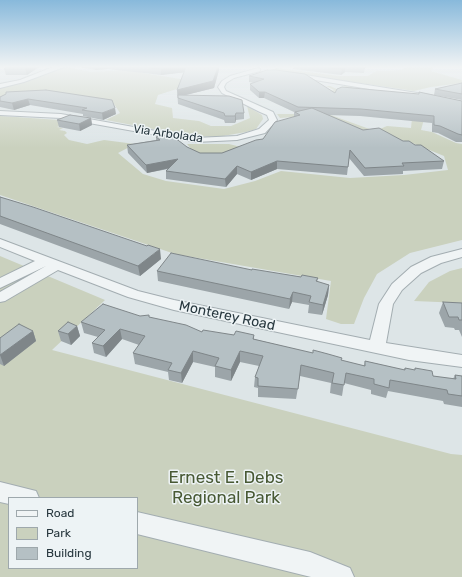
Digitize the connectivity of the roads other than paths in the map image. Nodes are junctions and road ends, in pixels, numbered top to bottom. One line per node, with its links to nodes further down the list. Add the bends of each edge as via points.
1 (228, 94): 4 (street, Via Arbolada, via 270,114 273,120 262,131 237,138 194,140 60,116)
2 (410, 94): 3 (street)
3 (462, 104)
4 (0, 113)
5 (0, 243): 7 (street, Monterey Road)
6 (462, 253): 10 (street, via 429,263 416,270 397,287 386,304)
7 (51, 263): 8 (street, via 19,273); 9 (street); 10 (street, Monterey Road, via 133,294 174,305)
8 (0, 284)
9 (0, 298)
10 (377, 347): 11 (street, Monterey Road)
11 (462, 361)
12 (0, 492): 13 (street)
13 (23, 497)
14 (138, 523): 15 (street, via 310,564)
15 (341, 577)

